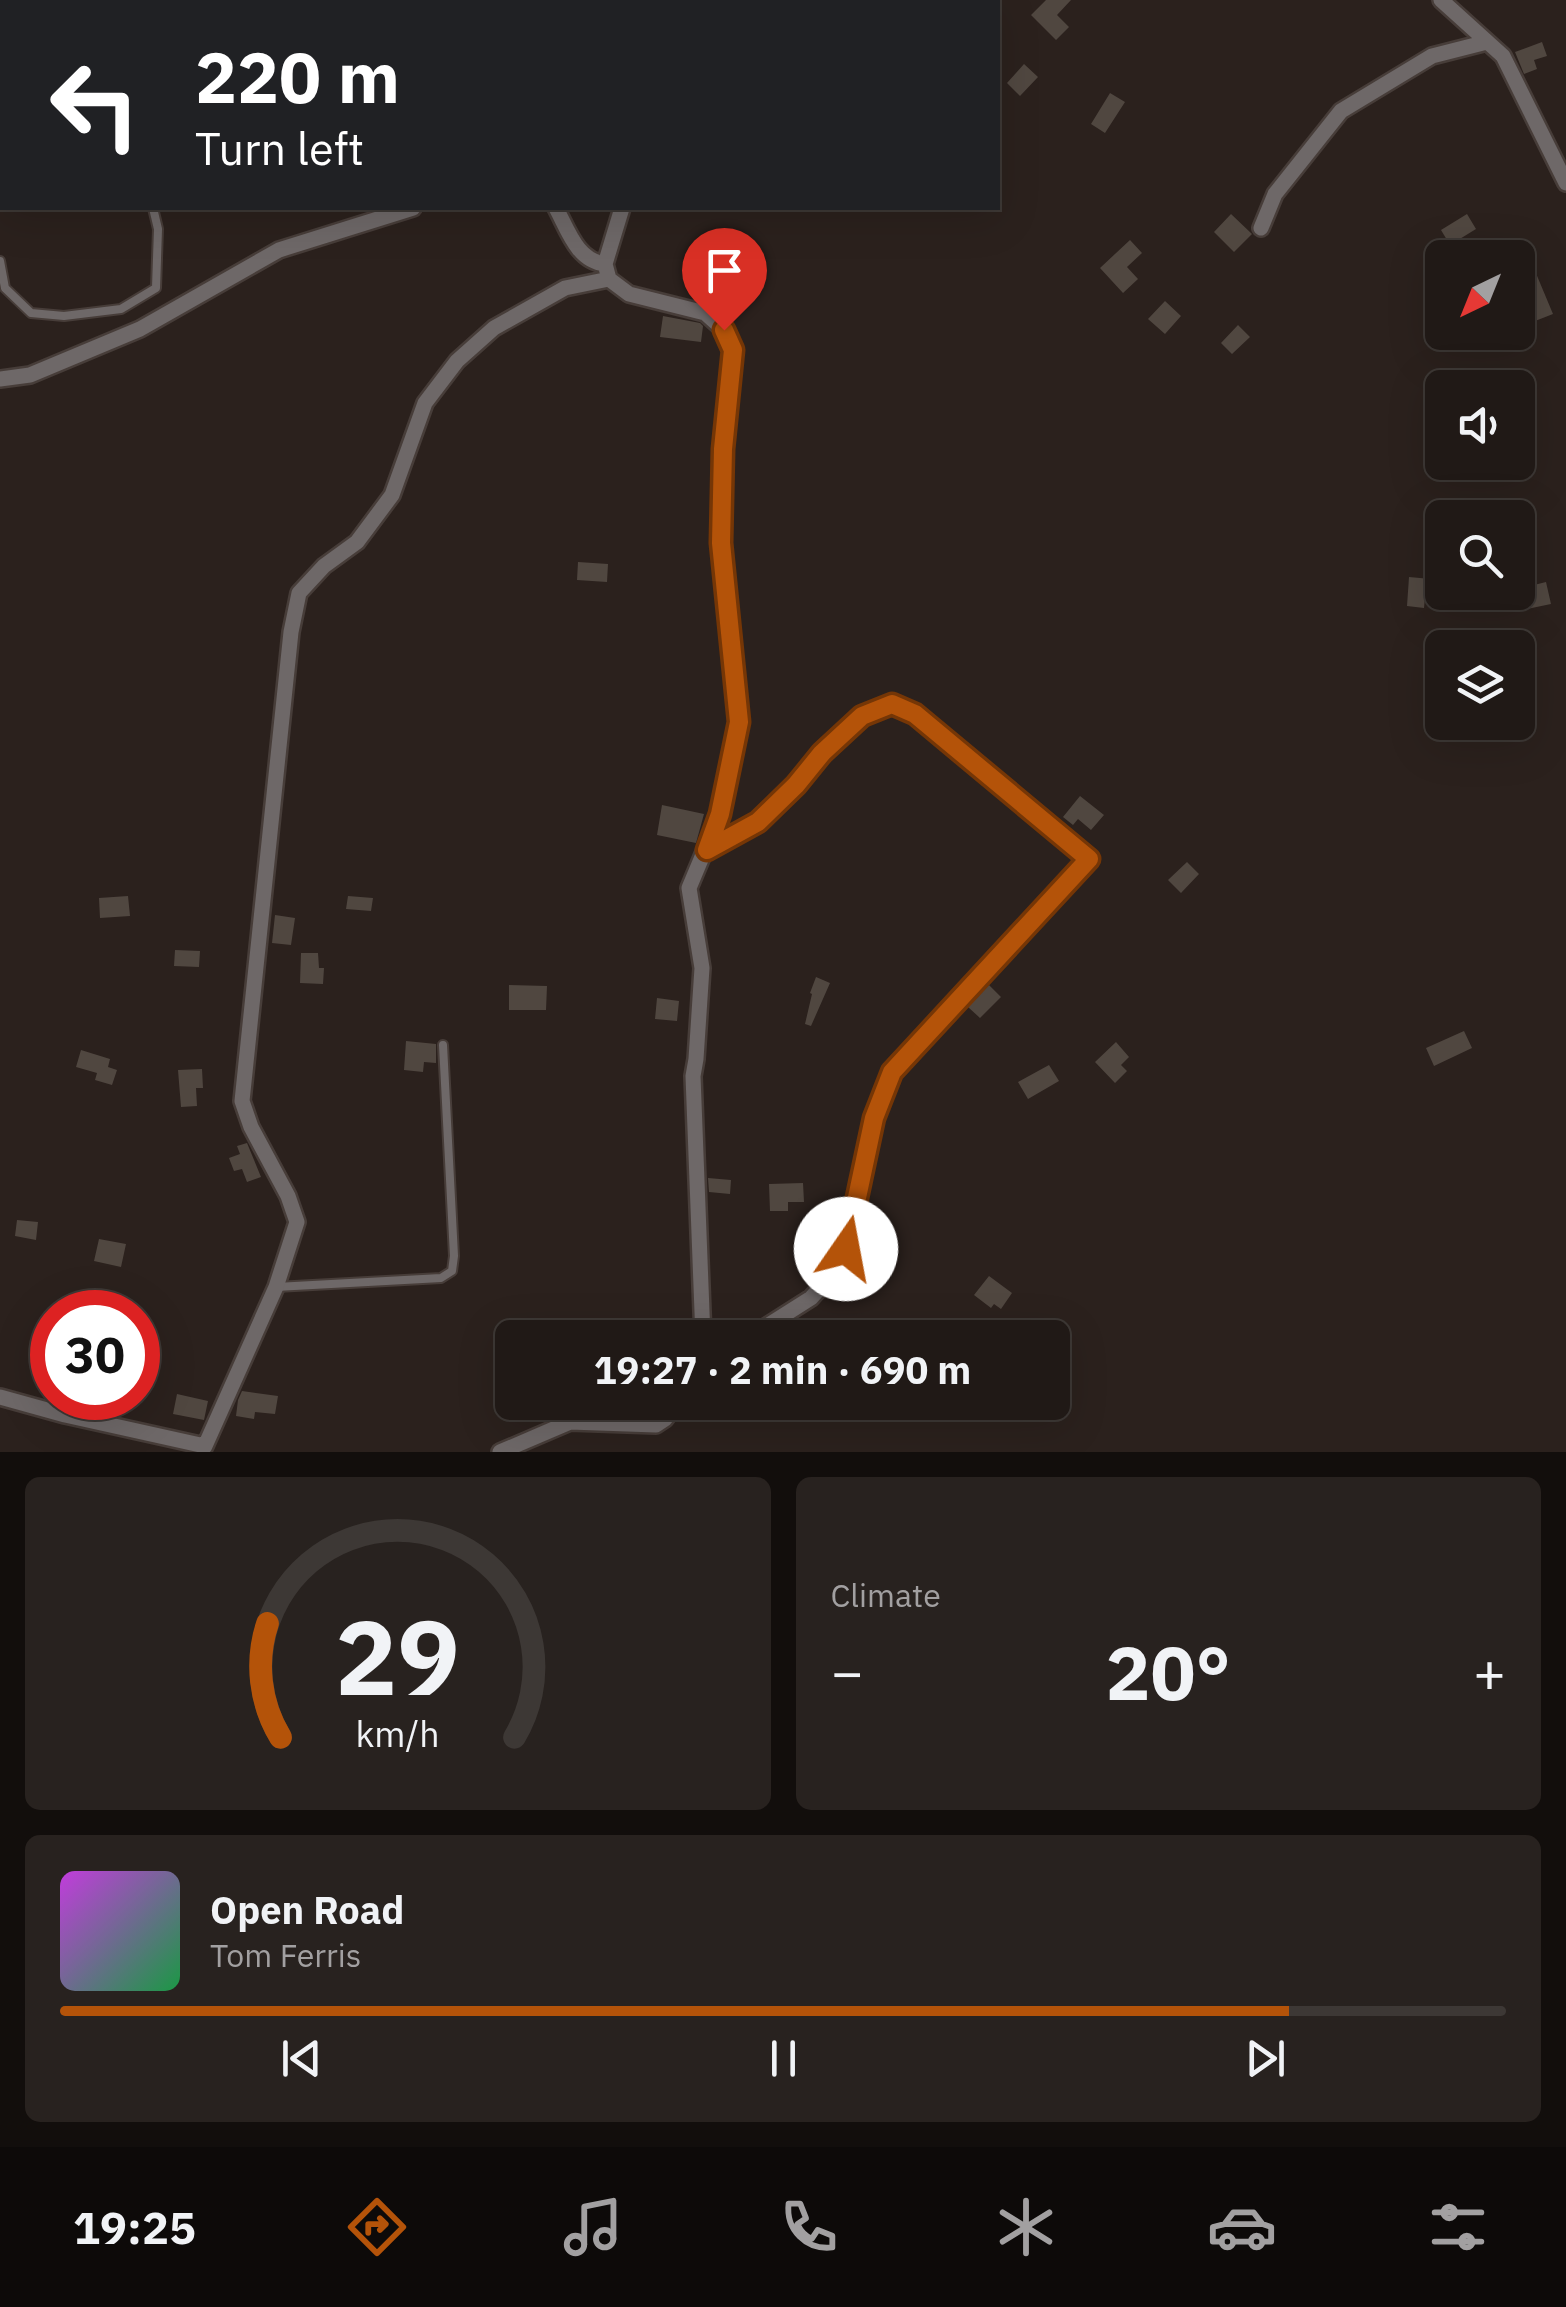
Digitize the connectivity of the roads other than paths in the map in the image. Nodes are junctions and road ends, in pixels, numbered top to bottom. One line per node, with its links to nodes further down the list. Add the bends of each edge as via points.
1 (1441, 0): 2 (street)
2 (1487, 42): 3 (street, via 1503,56); 8 (street, via 1432,56 1341,111 1275,194)
3 (1566, 183)
4 (153, 210): 9 (lane, via 156,288 121,308 32,313 5,288)
5 (407, 210): 11 (street, via 278,250 140,330 30,375)
6 (557, 210): 10 (street, via 581,253)
7 (622, 210): 10 (street)
8 (1260, 228)
9 (0, 261)
10 (607, 271): 12 (street, via 629,294 705,313 733,350 721,543 739,722); 14 (street, via 494,328 457,360 425,402 392,496 357,542 299,593 242,1101 297,1222)
11 (0, 379)
12 (707, 850): 15 (street, via 689,888 702,968 693,1076); 16 (street, via 758,822 862,716 892,704 915,714 1089,859 892,1072 874,1118 846,1249 811,1298)
13 (443, 1046): 14 (lane, via 452,1272 441,1278)
14 (276, 1287): 19 (street)
15 (703, 1320)
16 (776, 1320)
17 (0, 1396): 19 (street)
18 (662, 1420): 21 (street, via 570,1422)
19 (204, 1446): 20 (street)
20 (222, 1452)
21 (500, 1452)

